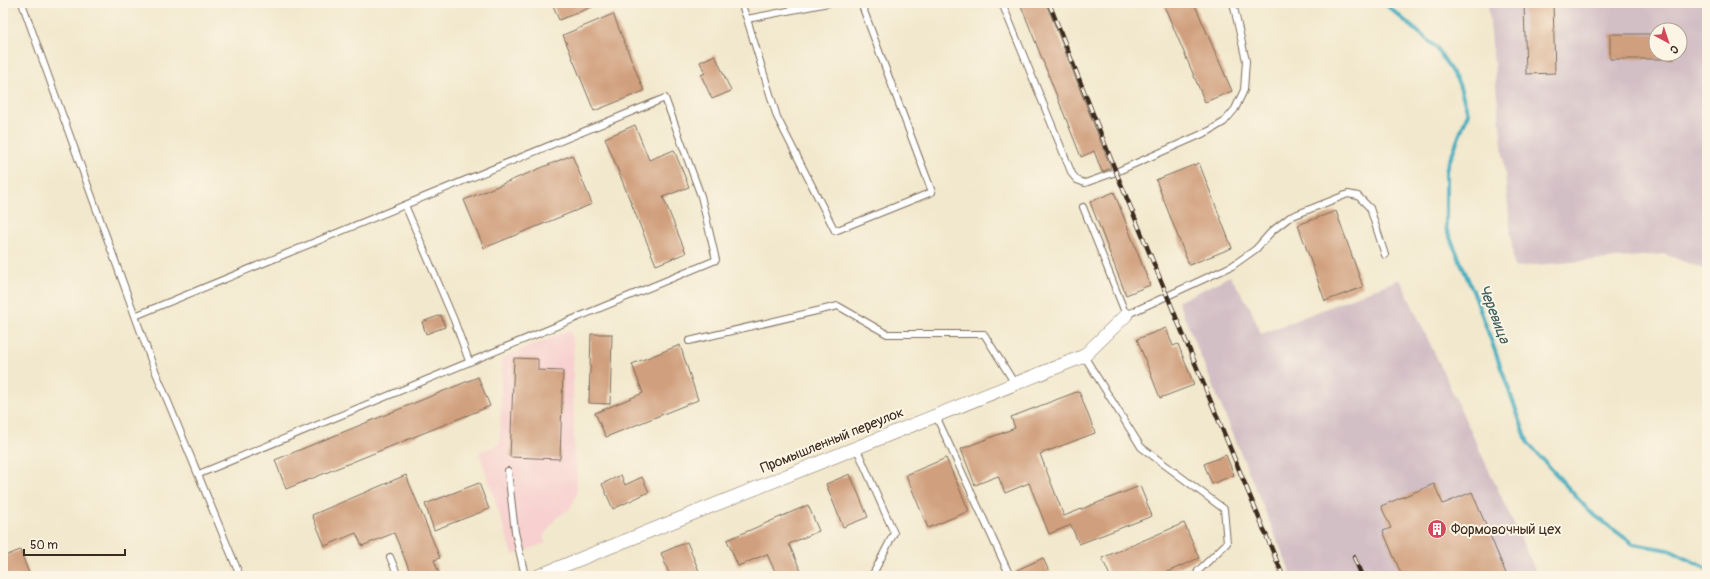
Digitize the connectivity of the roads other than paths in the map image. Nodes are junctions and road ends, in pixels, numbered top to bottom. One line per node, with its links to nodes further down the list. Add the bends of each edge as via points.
1 (22, 3): 12 (lane)
2 (741, 3): 7 (lane)
3 (828, 3): 7 (lane)
4 (861, 3): 7 (lane, via 932,192 835,231 777,117)
5 (1002, 3): 6 (lane, via 1072,174 1076,180 1085,183 1116,172 1224,122 1244,90 1246,61)
6 (1233, 3)
7 (747, 19)
8 (405, 205): 12 (lane); 15 (lane); 15 (lane, via 665,98 701,196 716,260)
9 (1083, 207): 11 (lane)
10 (1385, 255): 11 (lane, via 1370,208 1358,196 1348,194 1290,217 1272,231 1256,249 1232,266)
11 (1126, 315): 14 (street, Промышленный переулок)
12 (135, 316): 20 (lane)
13 (689, 340): 16 (lane, via 838,306 887,334 984,334)
14 (1084, 356): 16 (street, Промышленный переулок); 28 (lane, via 1141,447 1224,509 1226,543 1198,570)
15 (469, 361): 20 (lane)
16 (1015, 384): 17 (street, Промышленный переулок)
17 (936, 416): 18 (street, Промышленный переулок); 27 (lane)
18 (856, 448): 25 (street, Промышленный переулок); 26 (lane, via 894,534)
19 (508, 471): 24 (lane, via 515,532)
20 (199, 474): 22 (lane)
21 (390, 557): 23 (lane)
22 (240, 576)
23 (398, 576)
24 (525, 576)
25 (538, 576)
26 (872, 576)
27 (1010, 576)
28 (1196, 576)

